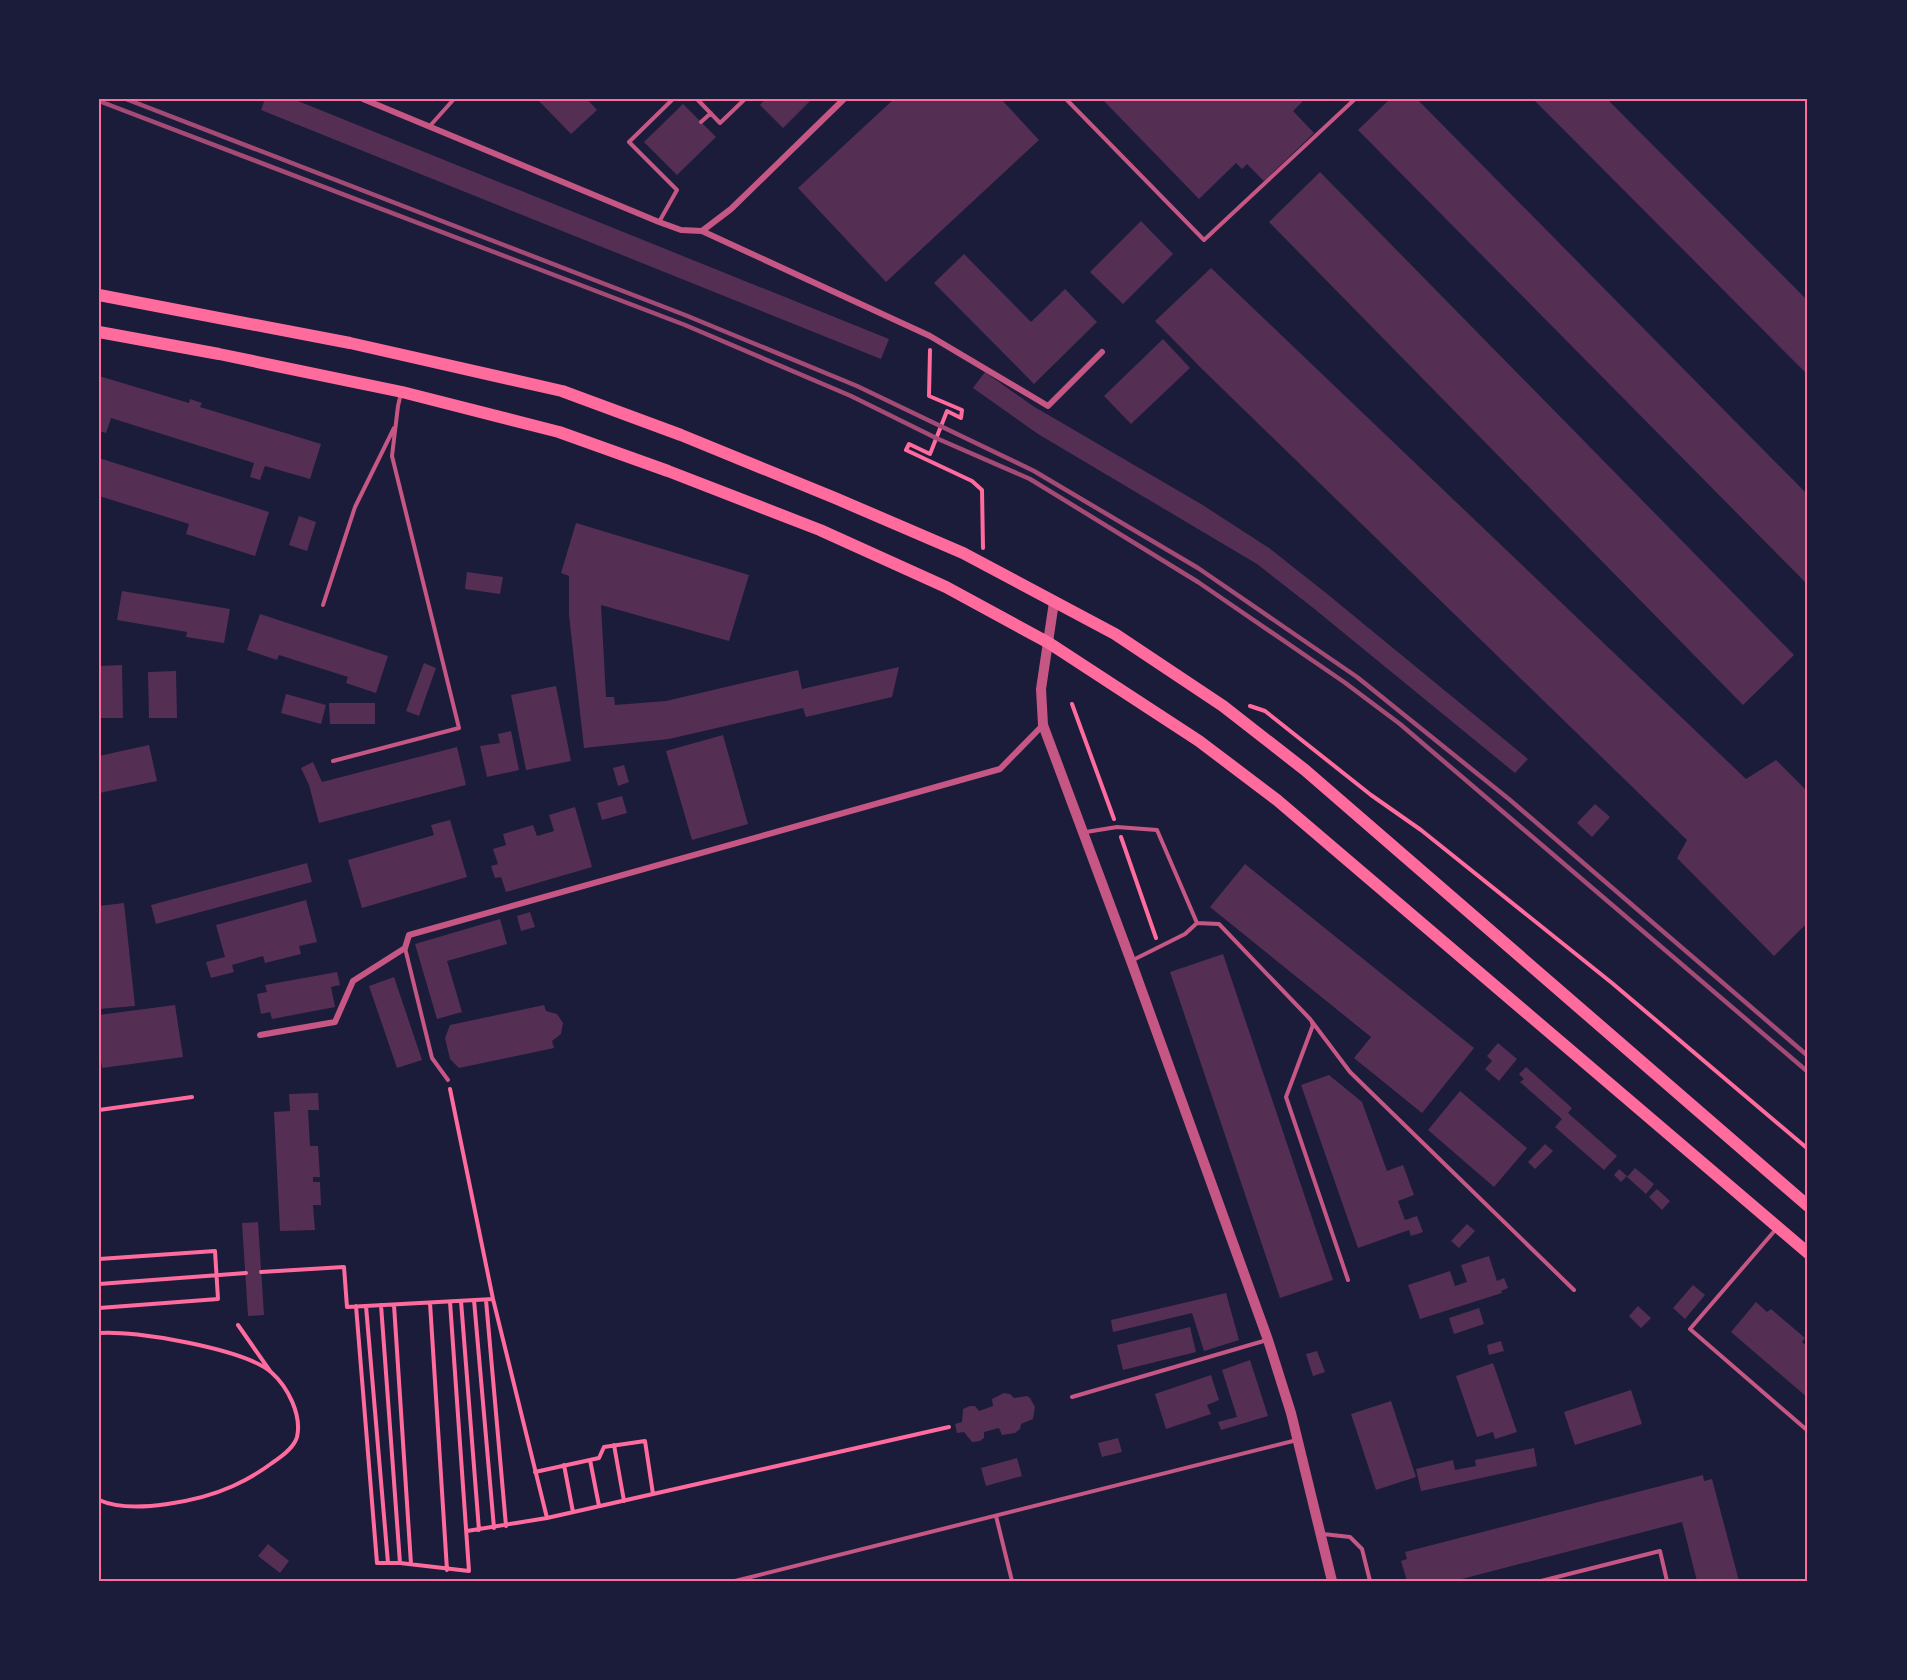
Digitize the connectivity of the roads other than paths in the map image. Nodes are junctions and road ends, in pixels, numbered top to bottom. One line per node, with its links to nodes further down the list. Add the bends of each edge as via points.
1 (363, 99): 11 (street)
2 (454, 99): 11 (lane)
3 (673, 99): 12 (lane, via 629,142 676,190)
4 (696, 99): 9 (lane)
5 (745, 99): 9 (lane, via 720,123)
6 (844, 99): 13 (street, via 731,209)
7 (1066, 99): 8 (lane, via 1204,240)
8 (1355, 99)
9 (711, 113): 10 (lane)
10 (701, 122)
11 (429, 128): 12 (street)
12 (659, 222): 13 (street, via 681,230)
13 (702, 231): 16 (street, via 930,336 1048,406)
14 (99, 296): 19 (main road, via 360,346 562,391 835,498 963,554)
15 (99, 332): 17 (main road)
16 (1102, 352)
17 (402, 392): 18 (lane); 21 (main road, via 559,432 668,471 820,530 946,586)
18 (397, 424): 20 (lane, via 355,507); 23 (lane, via 392,456 459,728)
19 (1054, 602): 21 (street); 31 (main road, via 1115,634 1222,706 1305,770)
20 (323, 605)
21 (1049, 643): 22 (street, via 1041,689); 32 (main road, via 1199,741 1277,800)
22 (1042, 725): 24 (street); 26 (street, via 1000,769 409,935)
23 (333, 761)
24 (1082, 833): 25 (lane, via 1117,827 1157,830); 27 (street)
25 (1197, 923): 27 (lane, via 1185,934); 28 (lane, via 1219,924)
26 (405, 948): 29 (street, via 352,981 335,1022); 30 (lane, via 432,1058)
27 (1131, 961): 36 (street)
28 (1310, 1019): 34 (lane, via 1312,1025 1286,1097); 35 (lane, via 1350,1072)
29 (260, 1035)
30 (448, 1080)
31 (1808, 1206)
32 (1778, 1226): 33 (main road); 38 (lane, via 1690,1329)
33 (1808, 1253)
34 (1348, 1280)
35 (1574, 1290)
36 (1268, 1340): 37 (lane); 39 (street)
37 (1071, 1397)
38 (1808, 1431)
39 (1298, 1440): 40 (lane); 41 (street)
40 (996, 1516): 42 (lane); 43 (lane)
41 (1322, 1534): 44 (street); 45 (lane, via 1350,1537 1362,1549)
42 (735, 1581)
43 (1012, 1581)
44 (1332, 1581)
45 (1370, 1581)
46 (1540, 1581): 47 (lane, via 1660,1551)
47 (1667, 1581)

